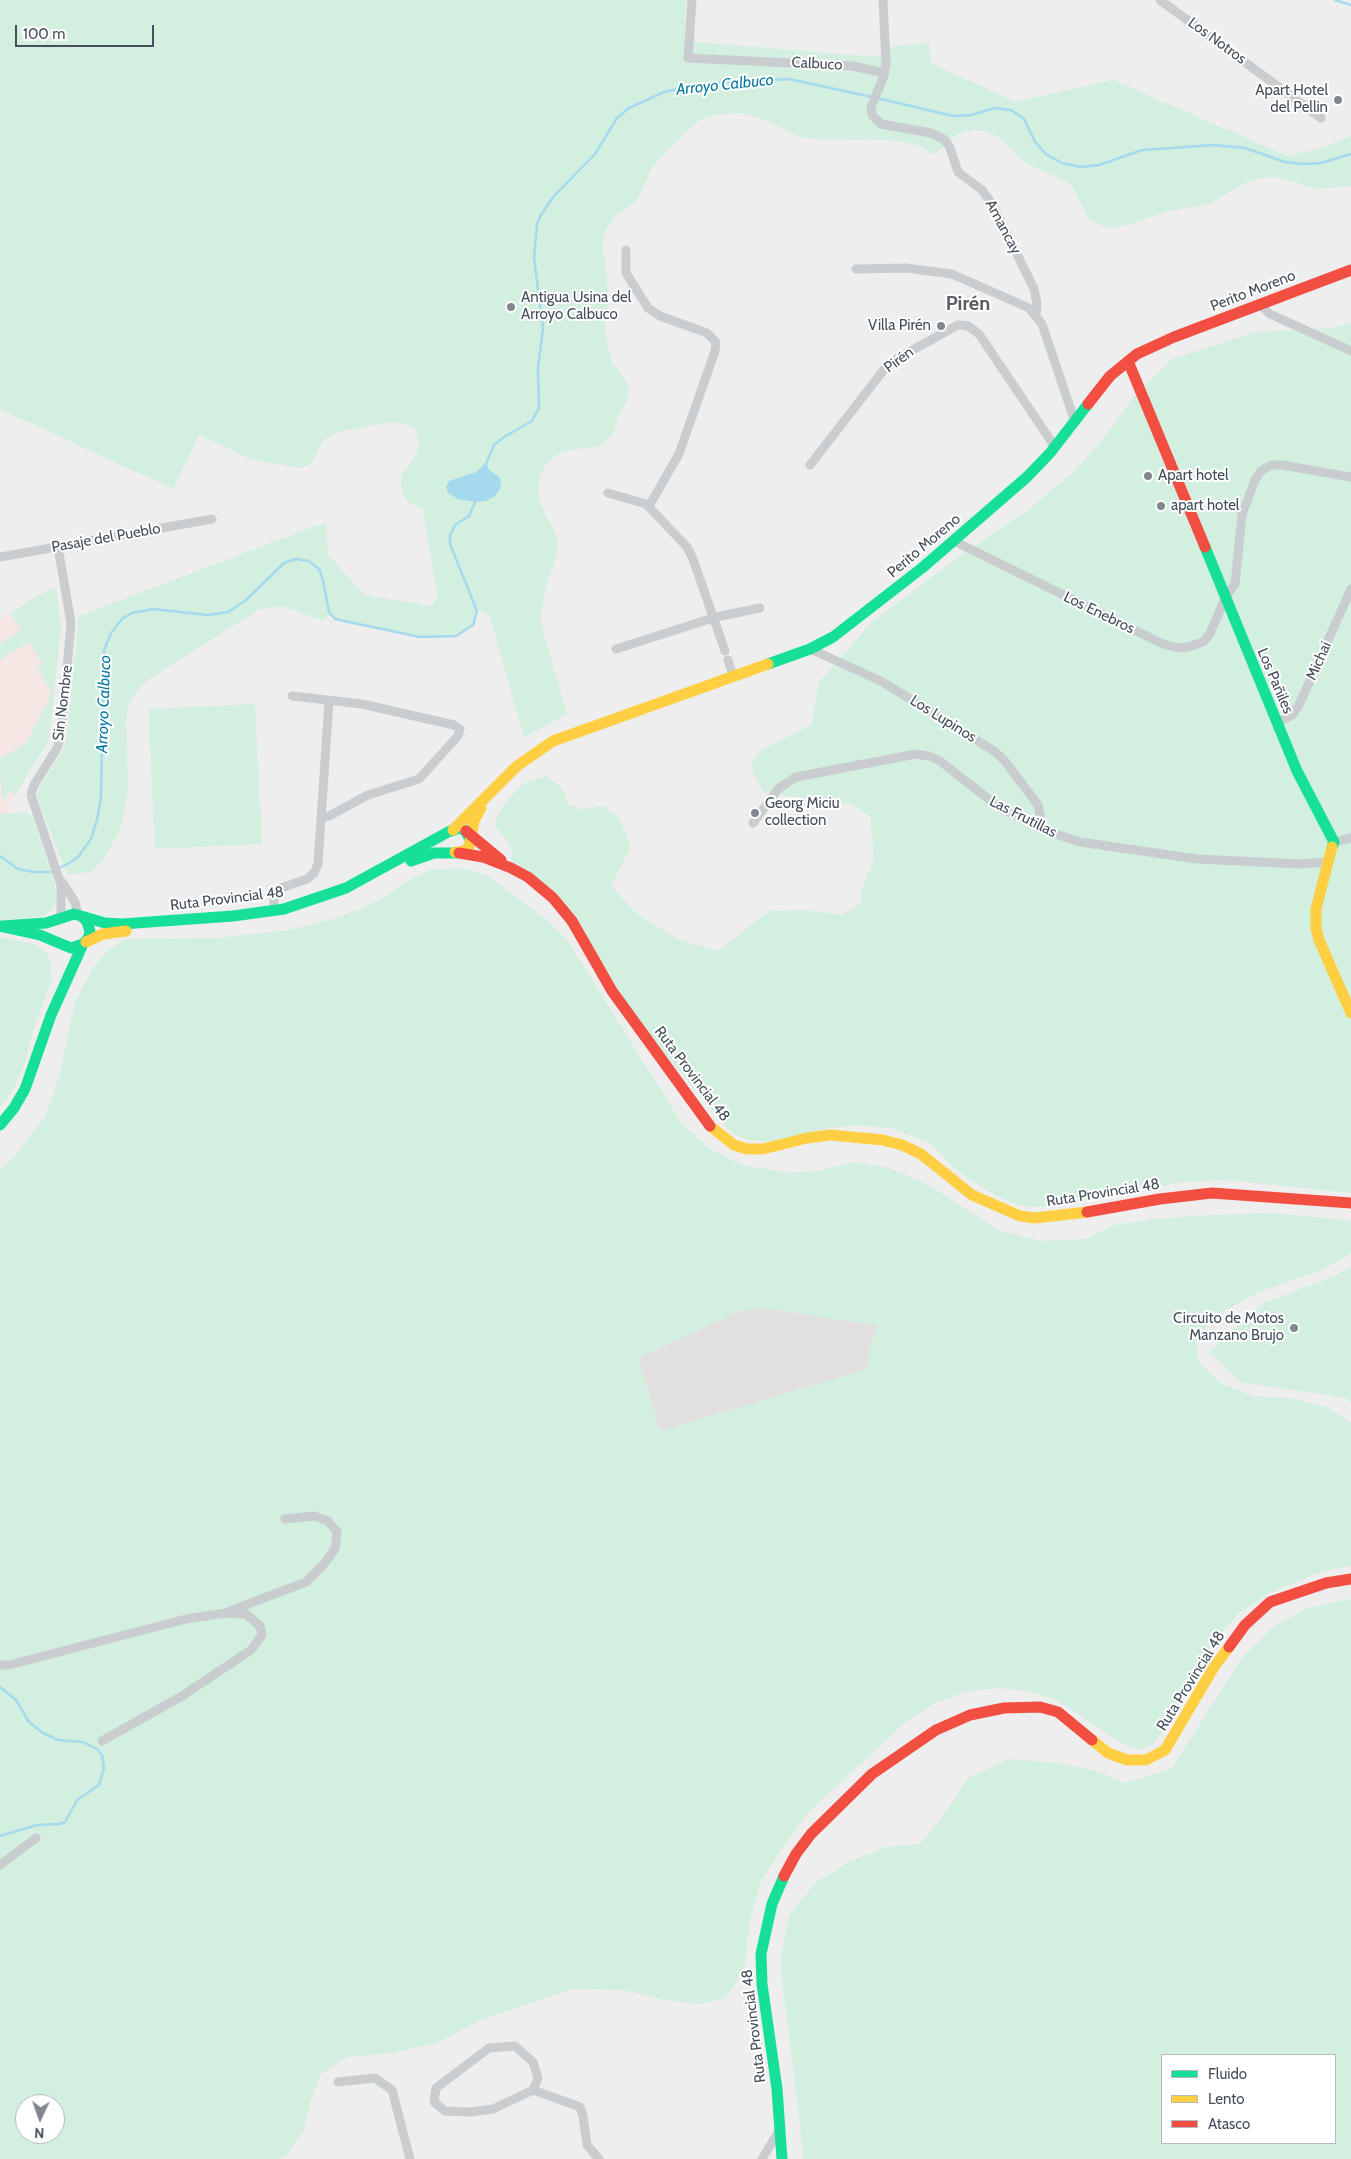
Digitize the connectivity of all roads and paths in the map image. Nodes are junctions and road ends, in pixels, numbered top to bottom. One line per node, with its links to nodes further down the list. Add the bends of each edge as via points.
1 (692, 0): 4 (street, Calbuco, via 688,58 844,65)
2 (883, 0): 4 (street, Amancay)
3 (1160, 0): 5 (street, Los Notros)
4 (885, 73): 10 (street, Amancay, via 872,103 872,115 877,122 936,134 948,143 958,172 982,190 993,205 1034,289)
5 (1322, 118)
6 (626, 250): 18 (street, via 626,273 648,308 660,316 707,332 716,342 677,459)
7 (856, 270): 10 (street, via 906,268 952,274 1021,303)
8 (1351, 270): 9 (main road, Perito Moreno)
9 (1260, 305): 11 (street, via 1270,314); 12 (main road, Perito Moreno, via 1168,340)
10 (1036, 315): 13 (street, via 1042,324)
11 (1351, 351)
12 (1128, 361): 13 (main road, Perito Moreno, via 1107,380); 24 (main road, Los Pañiles)
13 (1075, 422): 14 (main road, Perito Moreno)
14 (1055, 446): 15 (street, Pirén, via 979,334 968,326 958,325 886,367); 20 (main road, Perito Moreno, via 1027,477)
15 (810, 465)
16 (1351, 477): 24 (street, Los Enebros, via 1282,465 1271,465 1261,471 1240,522 1235,584)
17 (608, 492): 18 (street)
18 (649, 506): 26 (street, via 690,551)
19 (212, 519): 21 (street, Pasaje del Pueblo)
20 (954, 541): 24 (street, Los Enebros, via 1173,647 1194,646 1207,638); 28 (main road, Perito Moreno, via 834,637)
21 (58, 547): 22 (street, Pasaje del Pueblo); 46 (street, Sin Nombre, via 71,623 61,738 31,795)
22 (0, 557)
23 (1351, 589): 34 (street, Michai, via 1298,707 1292,715)
24 (1225, 598): 34 (main road, Los Pañiles)
25 (760, 608): 26 (street)
26 (714, 618): 27 (street); 29 (street)
27 (616, 649)
28 (810, 649): 31 (main road, Perito Moreno); 38 (street, Los Lupinos, via 881,681 994,751 1038,805)
29 (725, 651)
30 (728, 660): 31 (street)
31 (733, 676): 35 (main road, Perito Moreno, via 553,741 524,760)
32 (292, 696): 33 (street)
33 (329, 700): 36 (street); 36 (street, via 362,704 454,725 460,732 420,779 368,795)
34 (1277, 723): 42 (main road, Los Pañiles, via 1297,771)
35 (484, 801): 39 (main road, Perito Moreno); 40 (main road, Perito Moreno)
36 (322, 821): 47 (street, via 316,868 306,879 278,889 274,895)
37 (753, 824): 38 (street, Las Frutillas, via 780,788 796,777 916,754 940,762 993,804)
38 (1039, 826): 44 (street, Las Frutillas, via 1089,844 1190,858 1295,864)
39 (451, 831): 40 (main road, Ruta Provincial 48, via 459,828); 43 (main road, via 446,840 447,846); 47 (main road, Ruta Provincial 48, via 346,888)
40 (469, 835): 43 (main road, via 467,849); 45 (main road, Ruta Provincial 48)
41 (1351, 838): 42 (street)
42 (1334, 842): 44 (main road)
43 (458, 853): 45 (main road, Ruta Provincial 48, via 479,856); 47 (main road, Ruta Provincial 48, via 424,855 339,897 305,910)
44 (1327, 862): 54 (main road, via 1316,909 1316,928)
45 (511, 868): 56 (main road, Ruta Provincial 48, via 537,884 561,907 612,991 674,1077 709,1125 734,1145 763,1149 830,1135 884,1140 920,1154 972,1195 989,1204 1035,1218 1212,1193)
46 (59, 877): 48 (street, Sin Nombre); 49 (street, Sin Nombre, via 62,896)
47 (274, 914): 48 (main road, Ruta Provincial 48, via 122,924 105,923); 52 (main road, Ruta Provincial 48, via 235,923 110,933)
48 (80, 915): 49 (main road, Ruta Provincial 48, via 71,914); 52 (main road, via 90,928)
49 (60, 919): 50 (main road, Ruta Provincial 48, via 31,925); 51 (main road, via 56,931)
50 (1, 926): 51 (main road, Ruta Provincial 48)
51 (61, 943): 52 (main road, Ruta Provincial 48, via 71,948); 53 (main road, via 67,959)
52 (84, 943): 53 (main road)
53 (64, 985): 55 (main road, via 25,1089)
54 (1351, 1013)
55 (0, 1125)
56 (1351, 1203)
57 (285, 1519): 59 (street, via 314,1516 328,1521 337,1532 335,1549 306,1582)
58 (1351, 1579): 66 (main road, Ruta Provincial 48, via 1326,1583 1270,1602 1245,1625 1214,1667 1166,1750 1146,1760 1127,1760 1108,1753 1058,1712 1040,1707 1004,1708 970,1715 936,1730 872,1774 796,1854 772,1904 761,1954)
59 (225, 1613): 60 (street, via 186,1618); 61 (street, via 246,1614 260,1626 262,1635 251,1650 182,1696)
60 (0, 1665)
61 (102, 1741)
62 (36, 1838): 63 (street)
63 (0, 1865)
64 (338, 2082): 67 (street, via 375,2078 392,2090)
65 (533, 2090): 65 (street, via 492,2109 470,2112 445,2111 434,2102 436,2088 489,2048 515,2046 533,2062 538,2078); 68 (street, via 580,2107 587,2145)
66 (779, 2132): 69 (street); 70 (main road, Ruta Provincial 48)
67 (410, 2159)
68 (599, 2159)
69 (762, 2159)
70 (782, 2159)

